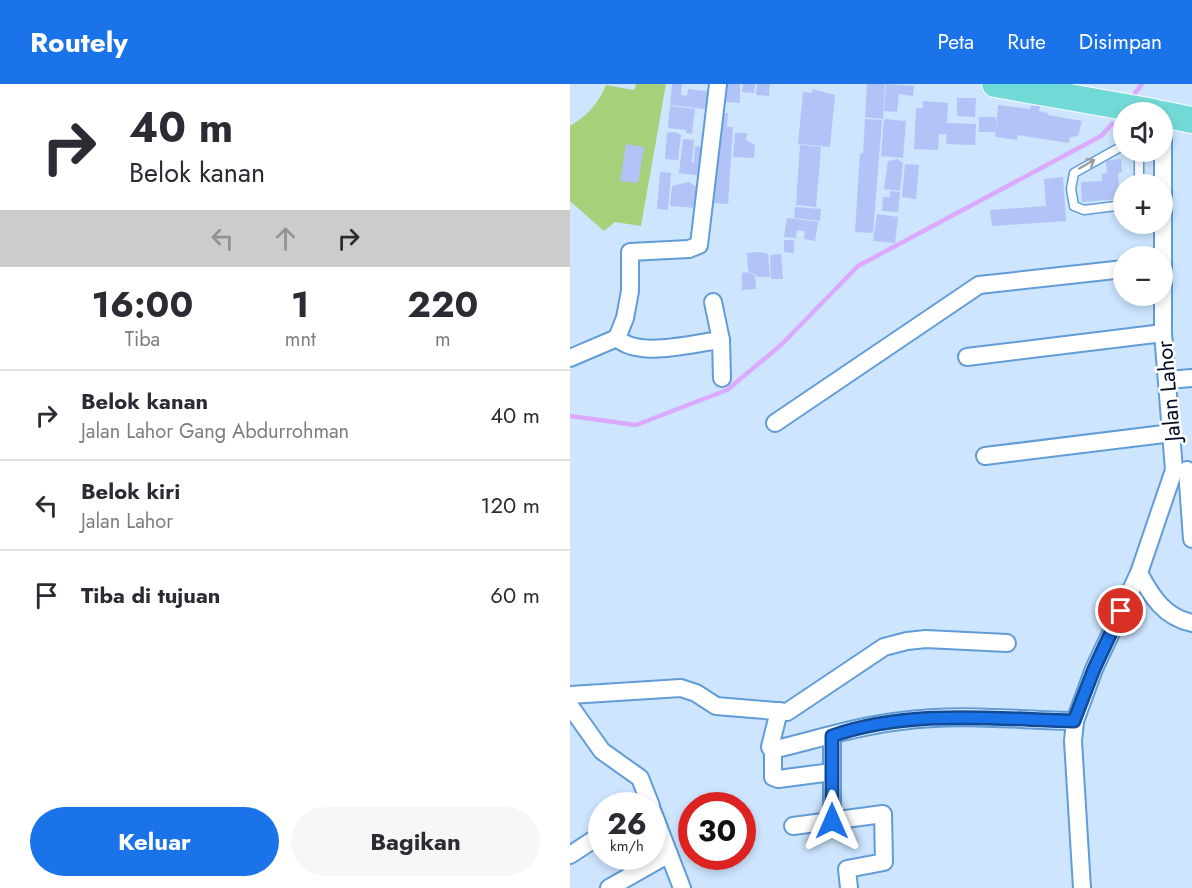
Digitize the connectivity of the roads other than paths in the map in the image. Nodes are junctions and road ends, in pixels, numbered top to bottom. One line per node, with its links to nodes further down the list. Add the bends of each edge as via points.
1 (718, 84): 14 (street, via 699,245 630,252 630,291)
2 (994, 84): 3 (main road)
3 (1113, 106)
4 (1173, 117): 5 (main road)
5 (1192, 120)
6 (1113, 151): 8 (lane, one-way to 6, via 1083,210 1074,206 1071,189 1074,173)
7 (1156, 162): 9 (street, Jalan Lahor)
8 (1113, 206)
9 (1162, 246)
10 (1113, 270): 21 (street, via 980,285)
11 (713, 302): 15 (street)
12 (1163, 306): 13 (street, Jalan Lahor)
13 (1163, 333): 16 (street); 20 (street, Jalan Lahor)
14 (617, 338): 15 (street, via 624,345 646,349); 17 (street)
15 (721, 340): 18 (street)
16 (967, 357)
17 (570, 358)
18 (722, 378)
19 (1192, 378): 20 (street)
20 (1167, 380): 22 (street, Jalan Lahor)
21 (775, 423)
22 (1172, 433): 23 (street); 24 (street, Jalan Lahor)
23 (985, 456)
24 (1184, 470): 25 (street); 26 (street, Jalan Lahor)
25 (1192, 539)
26 (1139, 573): 27 (street, via 1166,612); 31 (street, Jalan Lahor)
27 (1192, 623)
28 (1007, 643): 30 (street, via 926,639 884,647 789,711)
29 (571, 705): 30 (street, via 681,688 716,706); 35 (street, via 602,751 640,778)
30 (779, 711): 33 (street, via 770,747)
31 (1074, 721): 32 (street, via 904,720 858,727); 45 (street, Jalan Lahor)
32 (832, 736): 33 (street); 34 (street)
33 (773, 750): 34 (street, via 773,777 778,779)
34 (832, 772): 36 (street)
35 (645, 792)
36 (832, 821): 37 (street); 44 (street, via 883,814 884,862 847,869)
37 (793, 826)
38 (588, 843): 41 (street)
39 (666, 847): 40 (street)
40 (669, 854): 42 (street); 43 (street)
41 (570, 855)
42 (609, 888)
43 (682, 888)
44 (849, 888)
45 (1082, 888)

